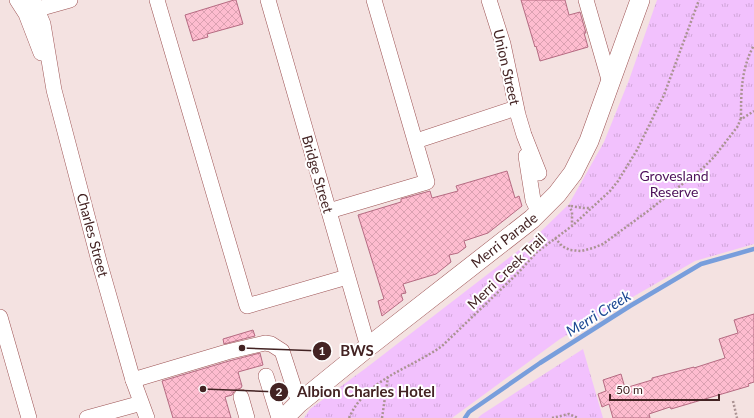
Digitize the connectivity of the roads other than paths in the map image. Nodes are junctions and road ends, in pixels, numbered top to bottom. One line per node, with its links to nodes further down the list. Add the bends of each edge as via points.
1 (17, 0): 9 (street, Charles Street)
2 (70, 0): 9 (street)
3 (157, 0): 17 (street, via 247,306)
4 (268, 0): 15 (street, Bridge Street)
5 (374, 0): 13 (street)
6 (489, 0): 11 (street, Union Street, via 505,51)
7 (586, 0): 10 (street)
8 (640, 0): 10 (main road, Merri Parade)
9 (33, 8): 21 (street, Charles Street, via 43,24 54,90)
10 (610, 83): 16 (main road, Merri Parade, via 564,200)
11 (516, 108): 12 (street, Union Street); 13 (street)
12 (524, 135): 14 (street, Union Street); 16 (street, Union Street, via 533,200)
13 (416, 141): 15 (street, via 427,182)
14 (539, 173)
15 (329, 211): 17 (street, Bridge Street)
16 (539, 213): 19 (main road, Merri Parade)
17 (347, 277): 19 (street, Bridge Street)
18 (0, 317): 25 (street)
19 (368, 347): 23 (main road, Merri Parade)
20 (266, 376): 29 (street)
21 (133, 380): 23 (street, via 265,343 282,351); 24 (street, Charles Street); 27 (street, Charles Street)
22 (241, 397): 28 (street)
23 (299, 403): 30 (main road, Merri Parade)
24 (140, 411): 26 (street)
25 (29, 418)
26 (87, 418)
27 (147, 418)
28 (247, 418)
29 (279, 418)
30 (284, 418)

